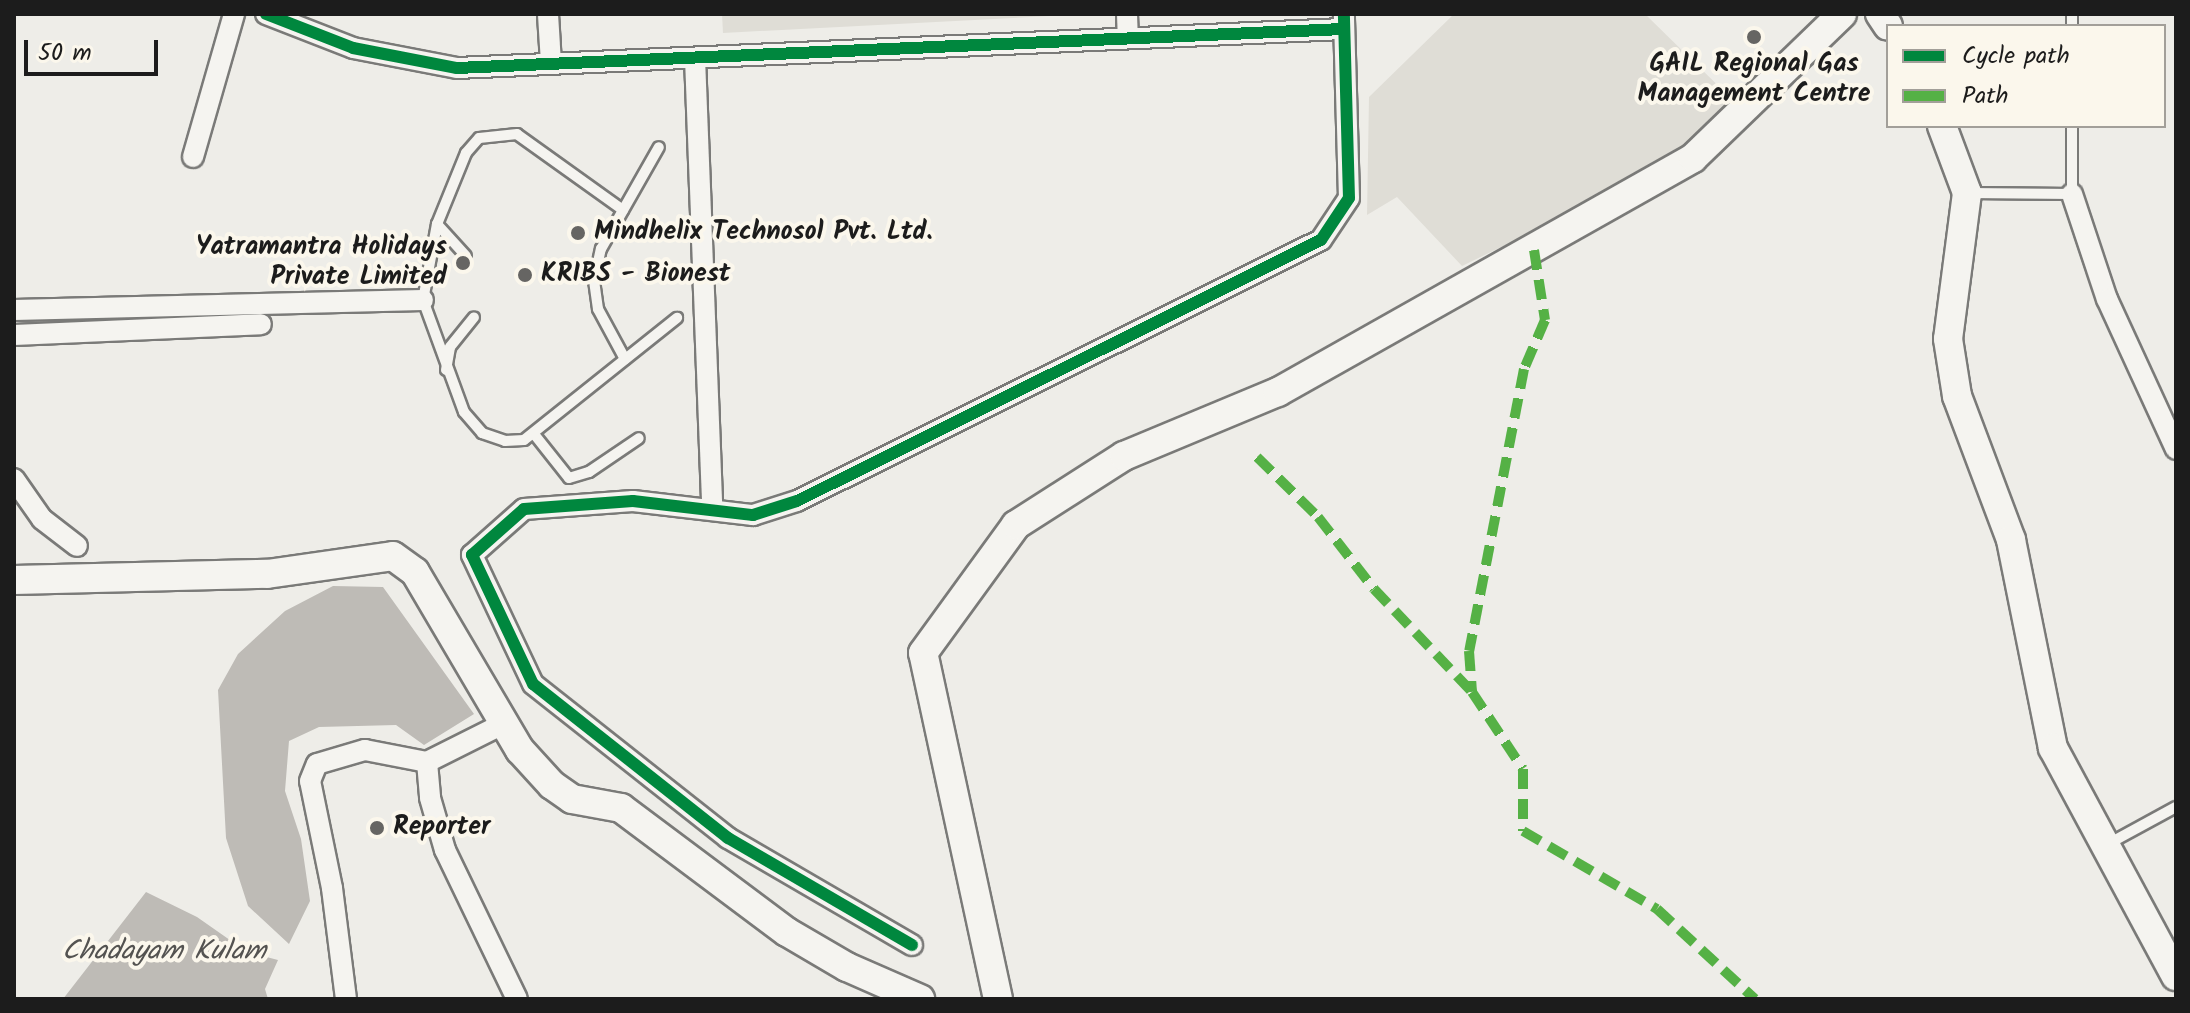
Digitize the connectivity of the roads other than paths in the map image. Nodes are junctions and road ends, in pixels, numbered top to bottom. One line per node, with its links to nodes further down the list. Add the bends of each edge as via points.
1 (234, 14): 13 (street)
2 (266, 14): 9 (street, via 353,48 457,68)
3 (548, 14): 9 (street)
4 (1127, 14): 7 (street)
5 (1842, 14): 43 (street, via 1693,158 1278,392 1124,456 1016,525 923,653)
6 (1344, 22): 7 (street); 31 (street, via 1349,198 1321,240 797,501 753,515)
7 (1128, 37): 8 (street)
8 (695, 58): 9 (street); 31 (street)
9 (551, 63)
10 (1943, 128): 14 (street)
11 (2072, 128): 15 (lane)
12 (659, 147): 16 (lane)
13 (193, 157)
14 (1967, 193): 15 (lane); 37 (street, via 1948,339 1957,396 2011,540 2053,748)
15 (2072, 194): 29 (street, via 2107,299)
16 (623, 210): 17 (lane, via 538,145 517,134 498,134 479,138 466,153); 25 (lane, via 601,249 594,281 598,309)
17 (437, 224): 18 (lane); 19 (lane)
18 (466, 256)
19 (423, 300): 20 (street); 26 (lane)
20 (14, 310)
21 (474, 317): 26 (lane, via 450,347)
22 (677, 318): 25 (lane)
23 (261, 324): 24 (street)
24 (14, 335)
25 (625, 359): 27 (lane)
26 (446, 372): 27 (lane, via 464,412 482,433 505,441)
27 (534, 434): 28 (lane, via 569,478 589,472)
28 (639, 438)
29 (2176, 449)
30 (14, 479): 32 (street, via 42,519)
31 (712, 507): 38 (street, via 633,501 524,509 472,555 533,684 728,838)
32 (77, 546)
33 (14, 580): 34 (street, via 267,574 393,556 415,572)
34 (505, 723): 35 (street); 42 (street, via 520,750 572,799 621,808 787,932 847,967)
35 (427, 762): 40 (street, via 365,750 317,764 310,781); 41 (street, via 430,798 445,850)
36 (2176, 807): 37 (lane)
37 (2106, 845): 39 (street)
38 (912, 945)
39 (2176, 976)
40 (346, 999)
41 (517, 999)
42 (920, 999)
43 (998, 999)

